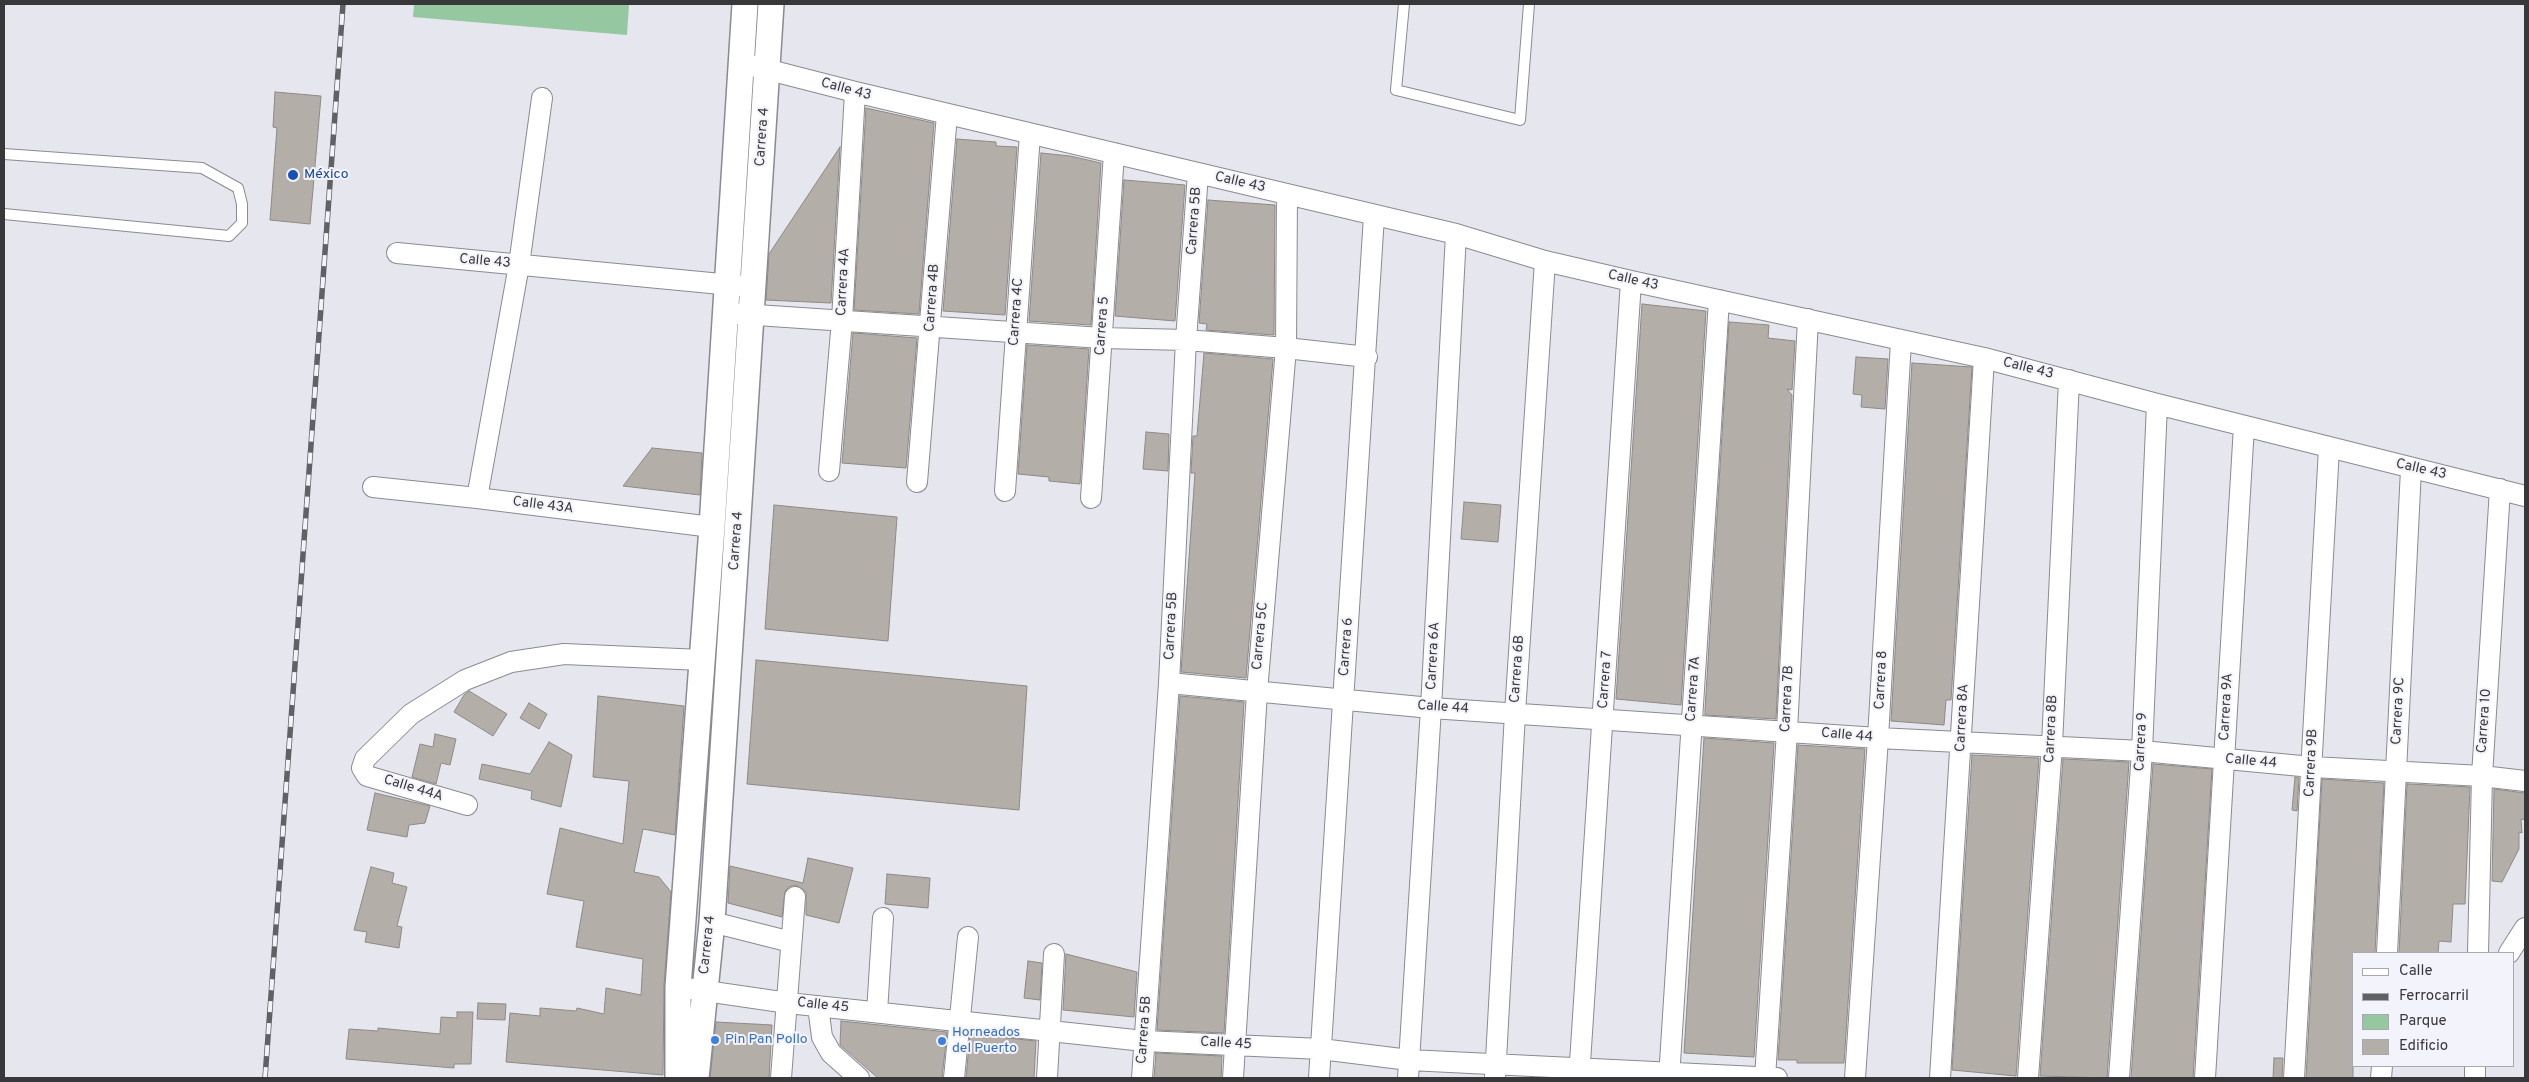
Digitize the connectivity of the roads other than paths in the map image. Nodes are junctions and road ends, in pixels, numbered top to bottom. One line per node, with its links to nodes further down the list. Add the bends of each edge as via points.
1 (745, 4): 5 (street, Carrera 4)
2 (771, 4): 6 (street, Carrera 4)
3 (1404, 4): 4 (lane, via 1396,90 1520,120)
4 (1529, 4)
5 (742, 63): 6 (street, Calle 43); 22 (street, Carrera 4)
6 (768, 68): 7 (street, Calle 43); 23 (street, Carrera 4)
7 (855, 92): 9 (street, Calle 43); 28 (street, Carrera 4A)
8 (542, 98): 20 (street)
9 (947, 114): 10 (street, Calle 43); 29 (street, Carrera 4B)
10 (1030, 134): 11 (street, Calle 43); 30 (street, Carrera 4C)
11 (1114, 153): 13 (street, Calle 43); 31 (street, Carrera 5)
12 (4, 154): 15 (lane, via 202,168 238,188 242,223 229,236)
13 (1198, 173): 14 (street, Calle 43); 32 (street, Carrera 5B)
14 (1287, 194): 16 (street, Calle 43); 34 (street, Carrera 5C)
15 (4, 214)
16 (1374, 216): 17 (street, Calle 43); 35 (street, Carrera 6)
17 (1456, 234): 19 (street, Calle 43); 55 (street, Carrera 6A)
18 (396, 253): 20 (street, Calle 43)
19 (1546, 261): 21 (street, Calle 43); 56 (street, Carrera 6B)
20 (519, 265): 22 (street, Calle 43); 48 (street)
21 (1631, 281): 24 (street, Calle 43); 57 (street, Carrera 7)
22 (726, 285): 23 (street, Calle 43); 25 (street, Carrera 4)
23 (752, 287): 26 (street, Carrera 4)
24 (1719, 300): 27 (street, Calle 43); 58 (street, Carrera 7A)
25 (726, 312): 26 (street); 50 (street, Carrera 4)
26 (752, 313): 28 (street); 72 (street, Carrera 4)
27 (1808, 319): 33 (street, Calle 43); 59 (street, Carrera 7B)
28 (842, 320): 29 (street); 42 (street, Carrera 4A)
29 (932, 326): 30 (street); 43 (street, Carrera 4B)
30 (1015, 332): 31 (street); 46 (street, Carrera 4C)
31 (1102, 338): 32 (street); 49 (street, Carrera 5)
32 (1186, 340): 34 (street); 52 (street, Carrera 5B)
33 (1901, 341): 36 (street, Calle 43); 60 (street, Carrera 8)
34 (1286, 348): 35 (street); 53 (street, Carrera 5C)
35 (1367, 357): 54 (street, Carrera 6)
36 (1984, 358): 37 (street, Calle 43); 61 (street, Carrera 8A)
37 (2069, 380): 38 (street, Calle 43); 62 (street, Carrera 8B)
38 (2157, 404): 39 (street, Calle 43); 63 (street, Carrera 9)
39 (2244, 426): 40 (street, Calle 43); 64 (street, Carrera 9A)
40 (2329, 448): 41 (street, Calle 43); 65 (street, Carrera 9B)
41 (2411, 469): 45 (street, Calle 43); 66 (street, Carrera 9C)
42 (829, 471)
43 (917, 482)
44 (373, 488): 48 (street, Calle 43A)
45 (2500, 489): 47 (street, Calle 43); 67 (street, Carrera 10)
46 (1005, 491)
47 (2525, 496)
48 (477, 498): 50 (street, Calle 43A)
49 (1091, 498)
50 (712, 527): 51 (street, Carrera 4)
51 (702, 660): 69 (street, Calle 44A, via 564,654 511,662 465,680 411,714 366,759 362,768 368,776); 80 (street, Carrera 4)
52 (1169, 683): 53 (street, Calle 44); 87 (street, Carrera 5B)
53 (1256, 692): 54 (street, Calle 44); 88 (street, Carrera 5C)
54 (1343, 700): 55 (street, Calle 44); 89 (street, Carrera 6)
55 (1431, 708): 56 (street, Calle 44); 90 (street, Carrera 6A)
56 (1515, 714): 57 (street, Calle 44); 91 (street, Carrera 6B)
57 (1604, 718): 58 (street, Calle 44); 92 (street, Carrera 7)
58 (1692, 724): 59 (street, Calle 44); 93 (street, Carrera 7A)
59 (1787, 731): 60 (street, Calle 44); 103 (street, Carrera 7B)
60 (1878, 738): 61 (street, Calle 44); 104 (street, Carrera 8)
61 (1962, 742): 62 (street, Calle 44); 105 (street, Carrera 8A)
62 (2052, 745): 63 (street, Calle 44); 106 (street, Carrera 8B)
63 (2142, 750): 64 (street, Calle 44); 107 (street, Carrera 9)
64 (2224, 759): 65 (street, Calle 44); 108 (street, Carrera 9A)
65 (2312, 767): 66 (street, Calle 44); 109 (street, Carrera 9B)
66 (2396, 771): 67 (street, Calle 44); 76 (street, Carrera 9C)
67 (2482, 776): 68 (street, Calle 44); 77 (street, Carrera 10)
68 (2525, 781)
69 (467, 805)
70 (795, 897): 75 (street)
71 (883, 918): 84 (street)
72 (712, 922): 75 (street); 81 (street, Carrera 4)
73 (2525, 928): 78 (street)
74 (968, 938): 85 (street)
75 (791, 942): 82 (street)
76 (2386, 952)
77 (2478, 952)
78 (2510, 952)
79 (1054, 954): 86 (street)
80 (678, 987): 81 (street, Calle 45); 95 (street, Carrera 4)
81 (704, 989): 82 (street, Calle 45); 96 (street, Carrera 4)
82 (788, 1003): 83 (street, Calle 45); 97 (street)
83 (818, 1006): 84 (street, Calle 45); 94 (street, via 822,1037 831,1053)
84 (877, 1012): 85 (street, Calle 45)
85 (960, 1021): 86 (street, Calle 45); 98 (street)
86 (1051, 1030): 87 (street, Calle 45); 99 (street)
87 (1144, 1041): 88 (street, Calle 45); 100 (street, Carrera 5B)
88 (1234, 1044): 89 (street, Calle 45); 101 (street, Carrera 5C)
89 (1321, 1049): 90 (street, Calle 45); 102 (street, Carrera 6)
90 (1408, 1069): 91 (street, Calle 45)
91 (1496, 1071): 92 (street, Calle 45)
92 (1579, 1073): 93 (street, Calle 45)
93 (1669, 1076): 103 (street, Calle 45)
94 (855, 1077)
95 (678, 1078)
96 (696, 1078)
97 (781, 1078)
98 (954, 1078)
99 (1047, 1078)
100 (1142, 1078)
101 (1232, 1078)
102 (1319, 1078)
103 (1769, 1078)
104 (1855, 1078)
105 (1940, 1078)
106 (2028, 1078)
107 (2119, 1078)
108 (2205, 1078)
109 (2294, 1078)

